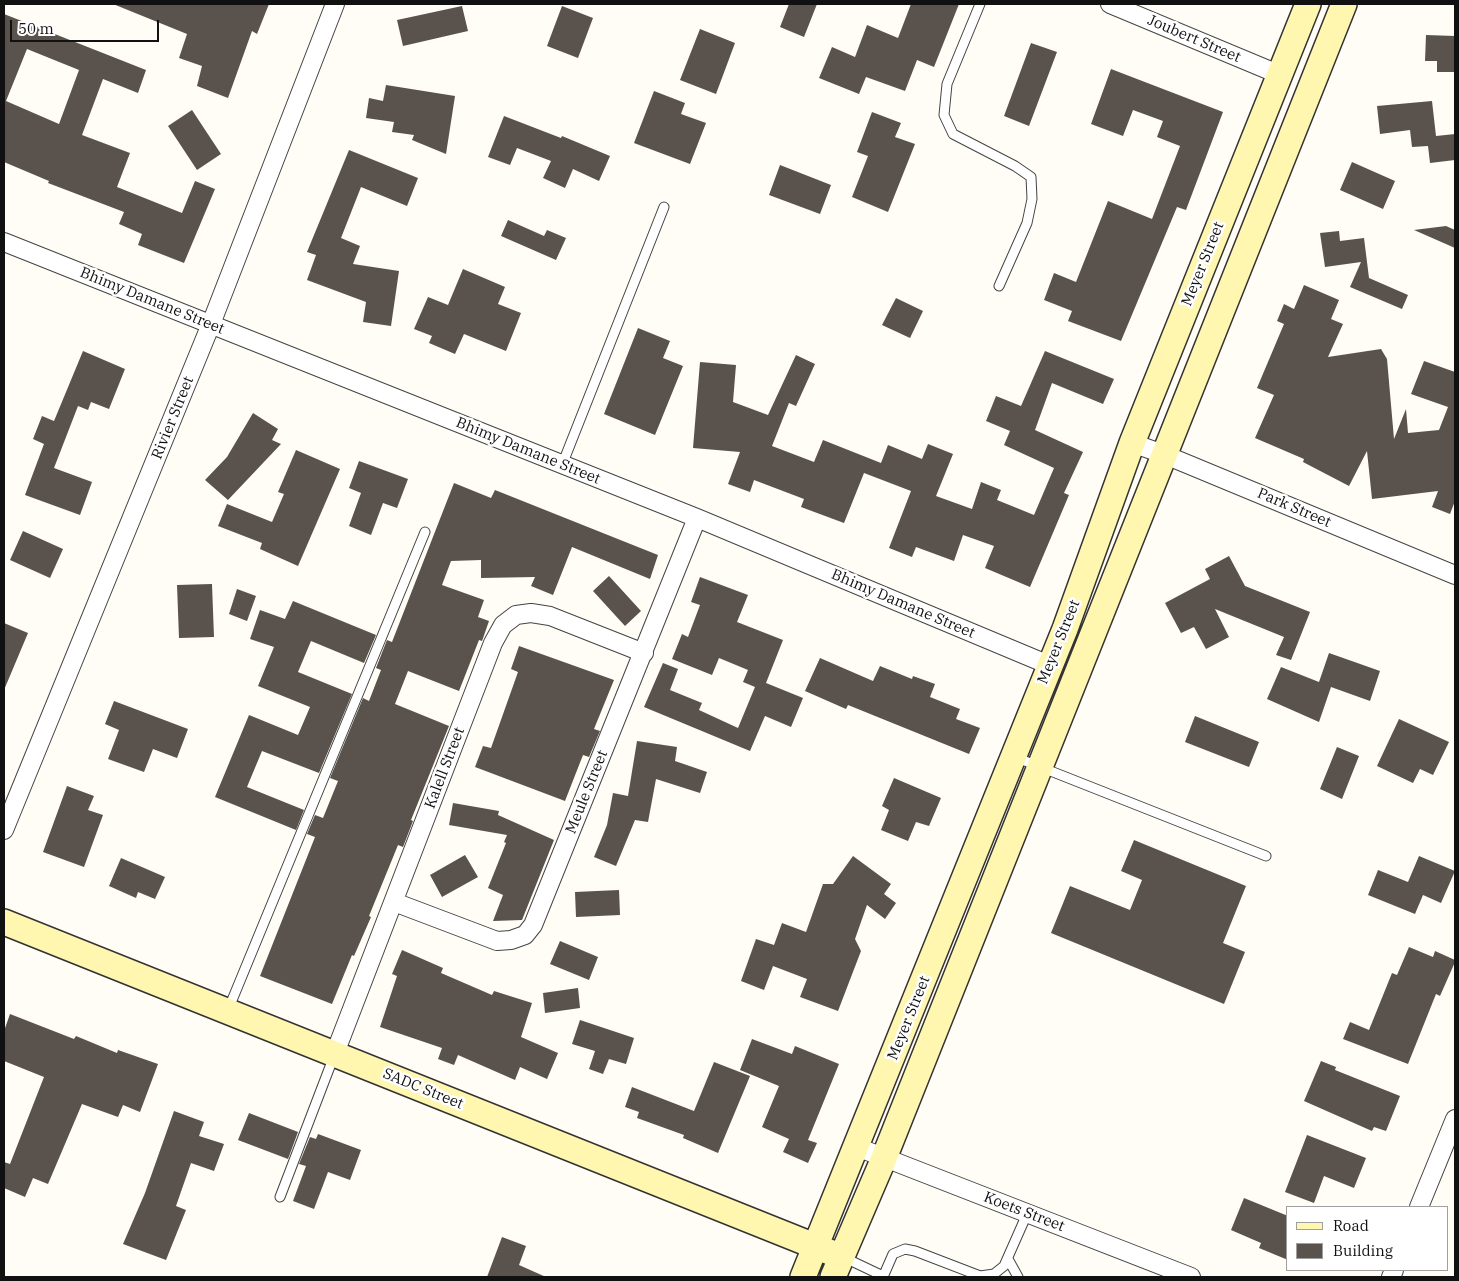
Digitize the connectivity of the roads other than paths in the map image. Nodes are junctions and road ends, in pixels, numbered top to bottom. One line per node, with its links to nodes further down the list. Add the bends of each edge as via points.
1 (335, 4): 10 (street, Rivier Street)
2 (980, 4): 9 (lane, via 947,84 944,115 954,134 1031,177 1032,199 1027,223)
3 (1308, 4): 6 (main road, Meyer Street)
4 (1344, 4): 12 (main road)
5 (1120, 5): 6 (street, Joubert Street)
6 (1278, 74): 11 (main road, Meyer Street)
7 (664, 207): 13 (lane)
8 (4, 242): 10 (street, Bhimy Damane Street)
9 (999, 286)
10 (211, 324): 13 (street, Bhimy Damane Street); 21 (street, Rivier Street)
11 (1132, 443): 12 (street, Park Street); 18 (main road, Meyer Street)
12 (1164, 454): 16 (street, Park Street); 20 (main road)
13 (562, 465): 14 (street, Bhimy Damane Street)
14 (698, 518): 17 (street, Meule Street); 18 (street, Bhimy Damane Street)
15 (425, 532): 25 (lane)
16 (1455, 575)
17 (644, 653): 23 (street, Meule Street, via 533,925 524,935 511,940 497,940); 23 (street, Kalell Street, via 550,616 516,615 503,625 493,643)
18 (1050, 665): 19 (main road, Meyer Street)
19 (1013, 756): 20 (lane); 28 (main road, Meyer Street)
20 (1039, 768): 22 (lane); 29 (main road)
21 (4, 830)
22 (1266, 856)
23 (394, 902): 26 (street, Kalell Street)
24 (4, 922): 25 (main road, SADC Street)
25 (228, 1011): 26 (main road, SADC Street)
26 (334, 1053): 30 (lane); 33 (main road, SADC Street)
27 (1455, 1119): 31 (street)
28 (857, 1147): 29 (street, Koets Street); 33 (main road, Meyer Street)
29 (884, 1158): 32 (street, Koets Street); 35 (main road)
30 (280, 1197)
31 (1420, 1206)
32 (1028, 1214): 34 (lane); 39 (street, Koets Street)
33 (816, 1247): 35 (main road, SADC Street); 36 (main road, Meyer Street)
34 (1008, 1259): 37 (lane, via 994,1274 980,1276 905,1249 893,1254); 38 (lane)
35 (837, 1267): 37 (lane)
36 (803, 1277)
37 (883, 1277)
38 (1018, 1277)
39 (1192, 1277)

